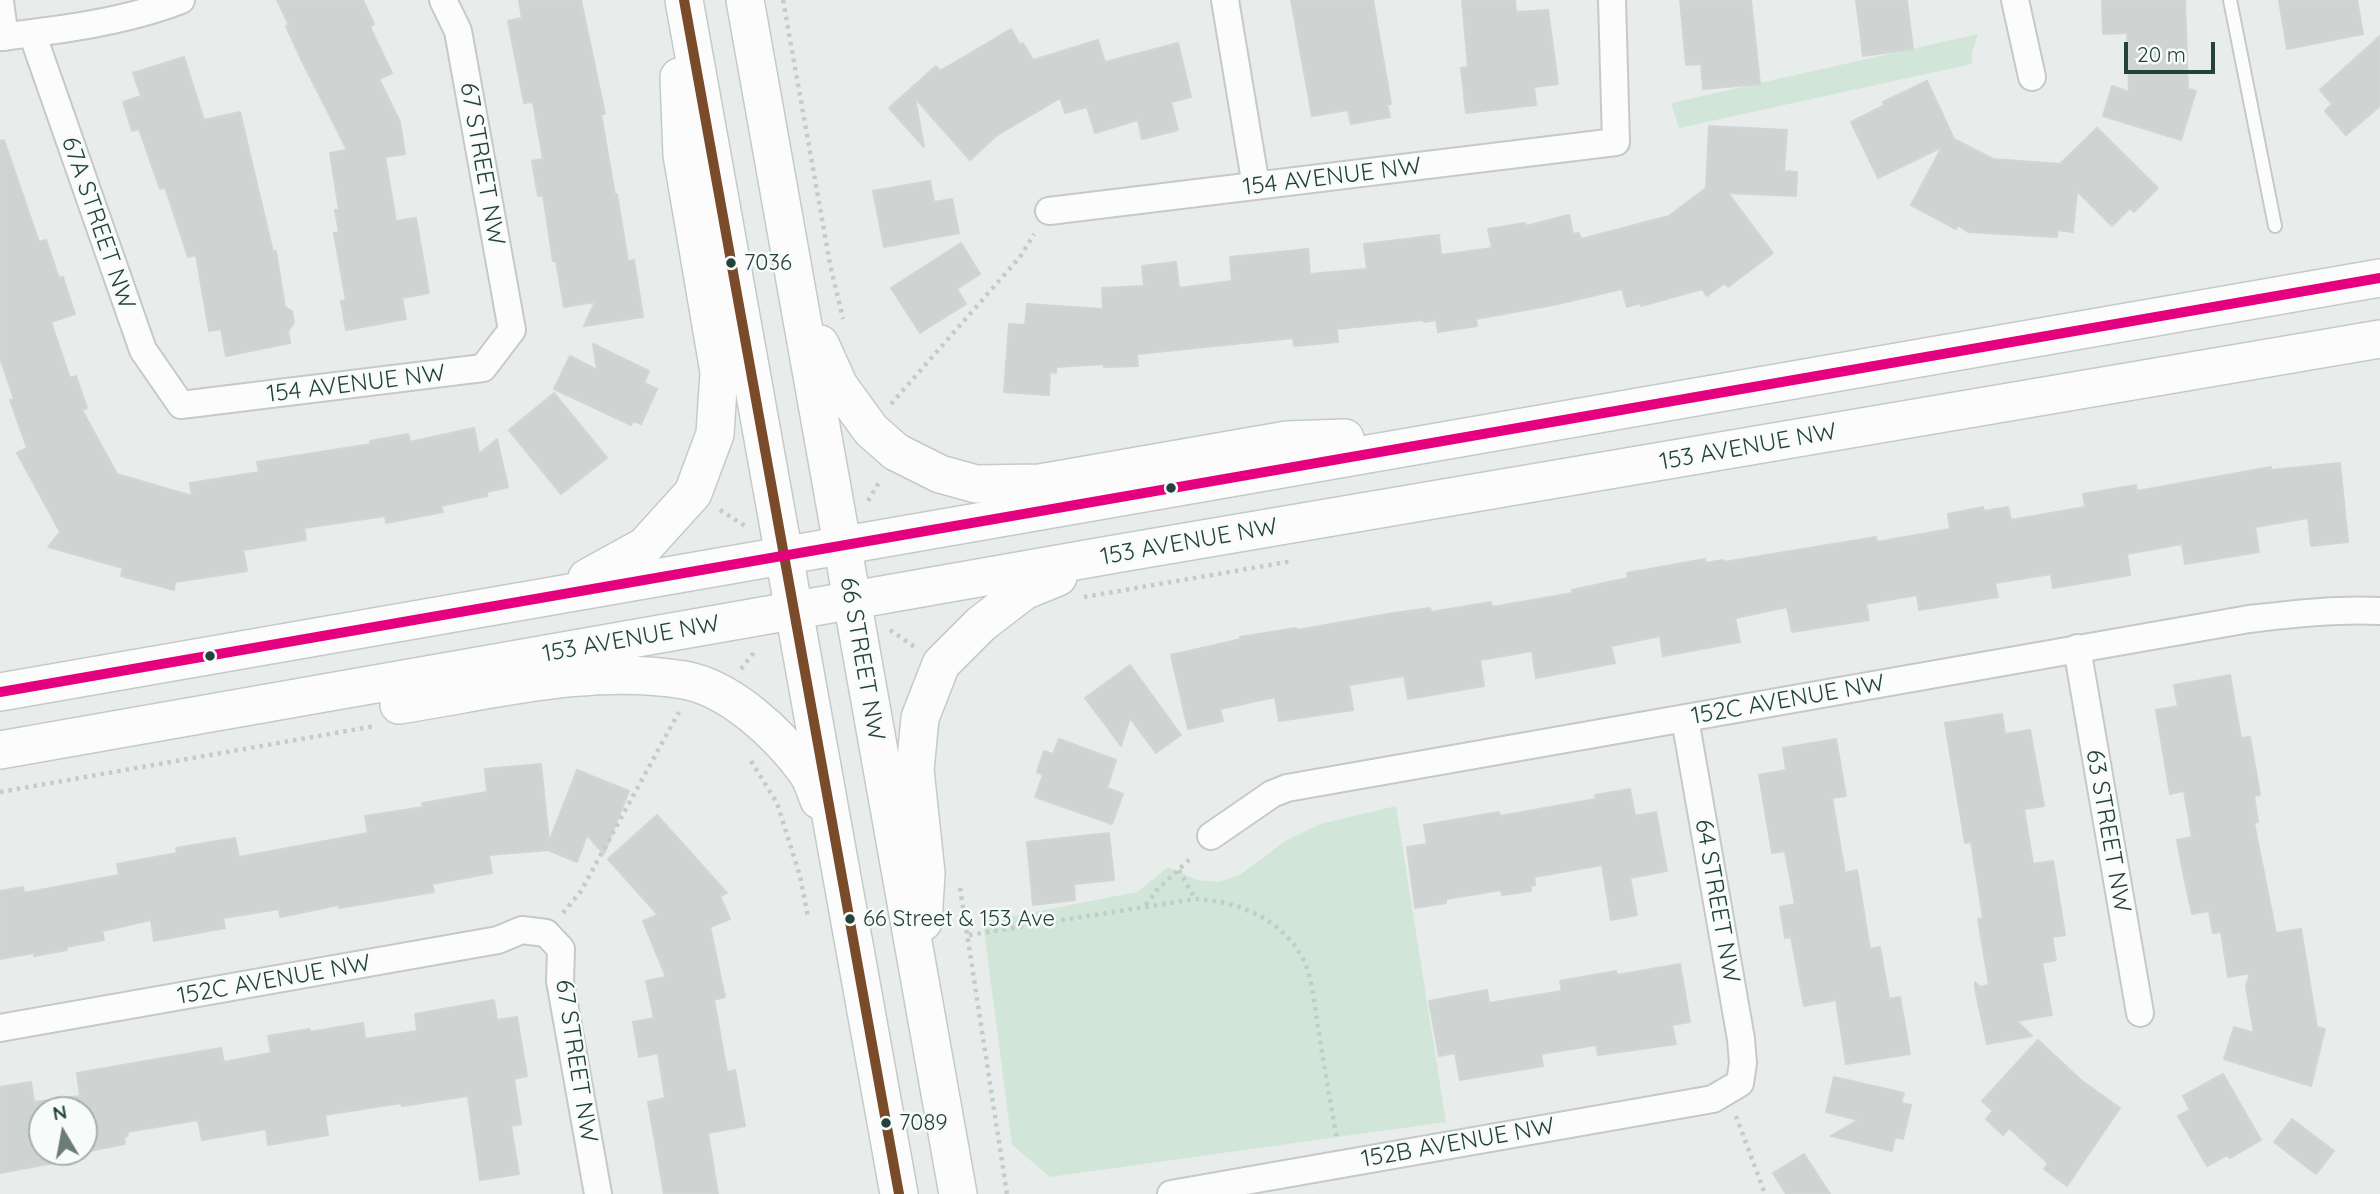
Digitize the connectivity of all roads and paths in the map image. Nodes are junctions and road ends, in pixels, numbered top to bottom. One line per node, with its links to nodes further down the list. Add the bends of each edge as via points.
1 (181, 0): 12 (street, via 153,11)
2 (443, 0): 21 (street, 67 STREET NW, via 458,31)
3 (676, 0): 33 (main road, via 682,155 719,373 715,434 693,493 645,546 588,578)
4 (684, 0): 29 (main road)
5 (745, 0): 19 (main road, 66 STREET NW)
6 (783, 0): 20 (path)
7 (1225, 0): 15 (street)
8 (1612, 0): 15 (street, 154 AVENUE NW, via 1616,142)
9 (2015, 0): 14 (street)
10 (2230, 0): 17 (lane)
11 (0, 2): 13 (street)
12 (32, 33): 13 (street); 24 (street, 67A STREET NW, via 143,350)
13 (2, 37)
14 (2032, 77)
15 (1256, 186): 16 (street, 154 AVENUE NW)
16 (1049, 211): 23 (path, via 1020,257 890,404)
17 (2275, 226)
18 (2380, 278): 25 (main road)
19 (797, 291): 25 (main road, via 839,386 871,430 896,452 940,474 976,484 1040,483 1287,440); 28 (main road, 66 STREET NW)
20 (844, 325)
21 (512, 330): 24 (street, 154 AVENUE NW, via 483,369)
22 (2380, 339): 30 (main road, 153 AVENUE NW)
23 (883, 394)
24 (181, 405)
25 (1486, 433): 28 (main road)
26 (882, 476): 27 (path)
27 (862, 511)
28 (842, 544): 29 (main road); 34 (main road, 66 STREET NW)
29 (784, 554): 33 (main road); 35 (main road)
30 (1115, 554): 34 (main road, 153 AVENUE NW); 59 (main road, via 1024,590 941,664 919,718 915,770 926,873)
31 (1306, 559): 32 (path)
32 (1077, 599)
33 (522, 600): 42 (main road)
34 (852, 600): 35 (main road, 153 AVENUE NW); 59 (main road, 66 STREET NW)
35 (794, 610): 44 (main road, 153 AVENUE NW); 50 (main road)
36 (2380, 611): 39 (street, 152C AVENUE NW, via 2249,619)
37 (882, 625): 40 (path)
38 (760, 644): 41 (path)
39 (2077, 648): 45 (street, 152C AVENUE NW); 60 (street, 63 STREET NW)
40 (925, 654)
41 (738, 672)
42 (0, 691)
43 (681, 709): 57 (path, via 581,891)
44 (197, 716): 47 (main road, 153 AVENUE NW); 50 (main road, via 297,722 566,679 630,675 687,681 721,694 766,726 807,772)
45 (1685, 719): 51 (street, 152C AVENUE NW, via 1287,788); 62 (street, 64 STREET NW, via 1741,1039 1743,1063)
46 (289, 740): 49 (path)
47 (0, 750)
48 (745, 752): 56 (path, via 776,803)
49 (0, 792)
50 (835, 834): 65 (main road)
51 (1211, 836): 52 (path)
52 (1179, 870): 54 (path); 55 (path)
53 (959, 883): 58 (path)
54 (1195, 899): 55 (path); 63 (path, via 1217,900 1270,921 1303,959)
55 (1146, 906): 58 (path)
56 (808, 917)
57 (547, 933): 61 (street, 152C AVENUE NW, via 522,930 498,940); 64 (street, 67 STREET NW, via 561,950 560,981)
58 (969, 935): 67 (path)
59 (919, 979): 66 (main road, 66 STREET NW)
60 (2140, 1013)
61 (0, 1028)
62 (1734, 1088): 63 (street, 152B AVENUE NW, via 1713,1099); 69 (path)
63 (1340, 1163): 68 (street, 152B AVENUE NW)
64 (598, 1194)
65 (900, 1194)
66 (958, 1194)
67 (1007, 1194)
68 (1171, 1194)
69 (1765, 1194)

